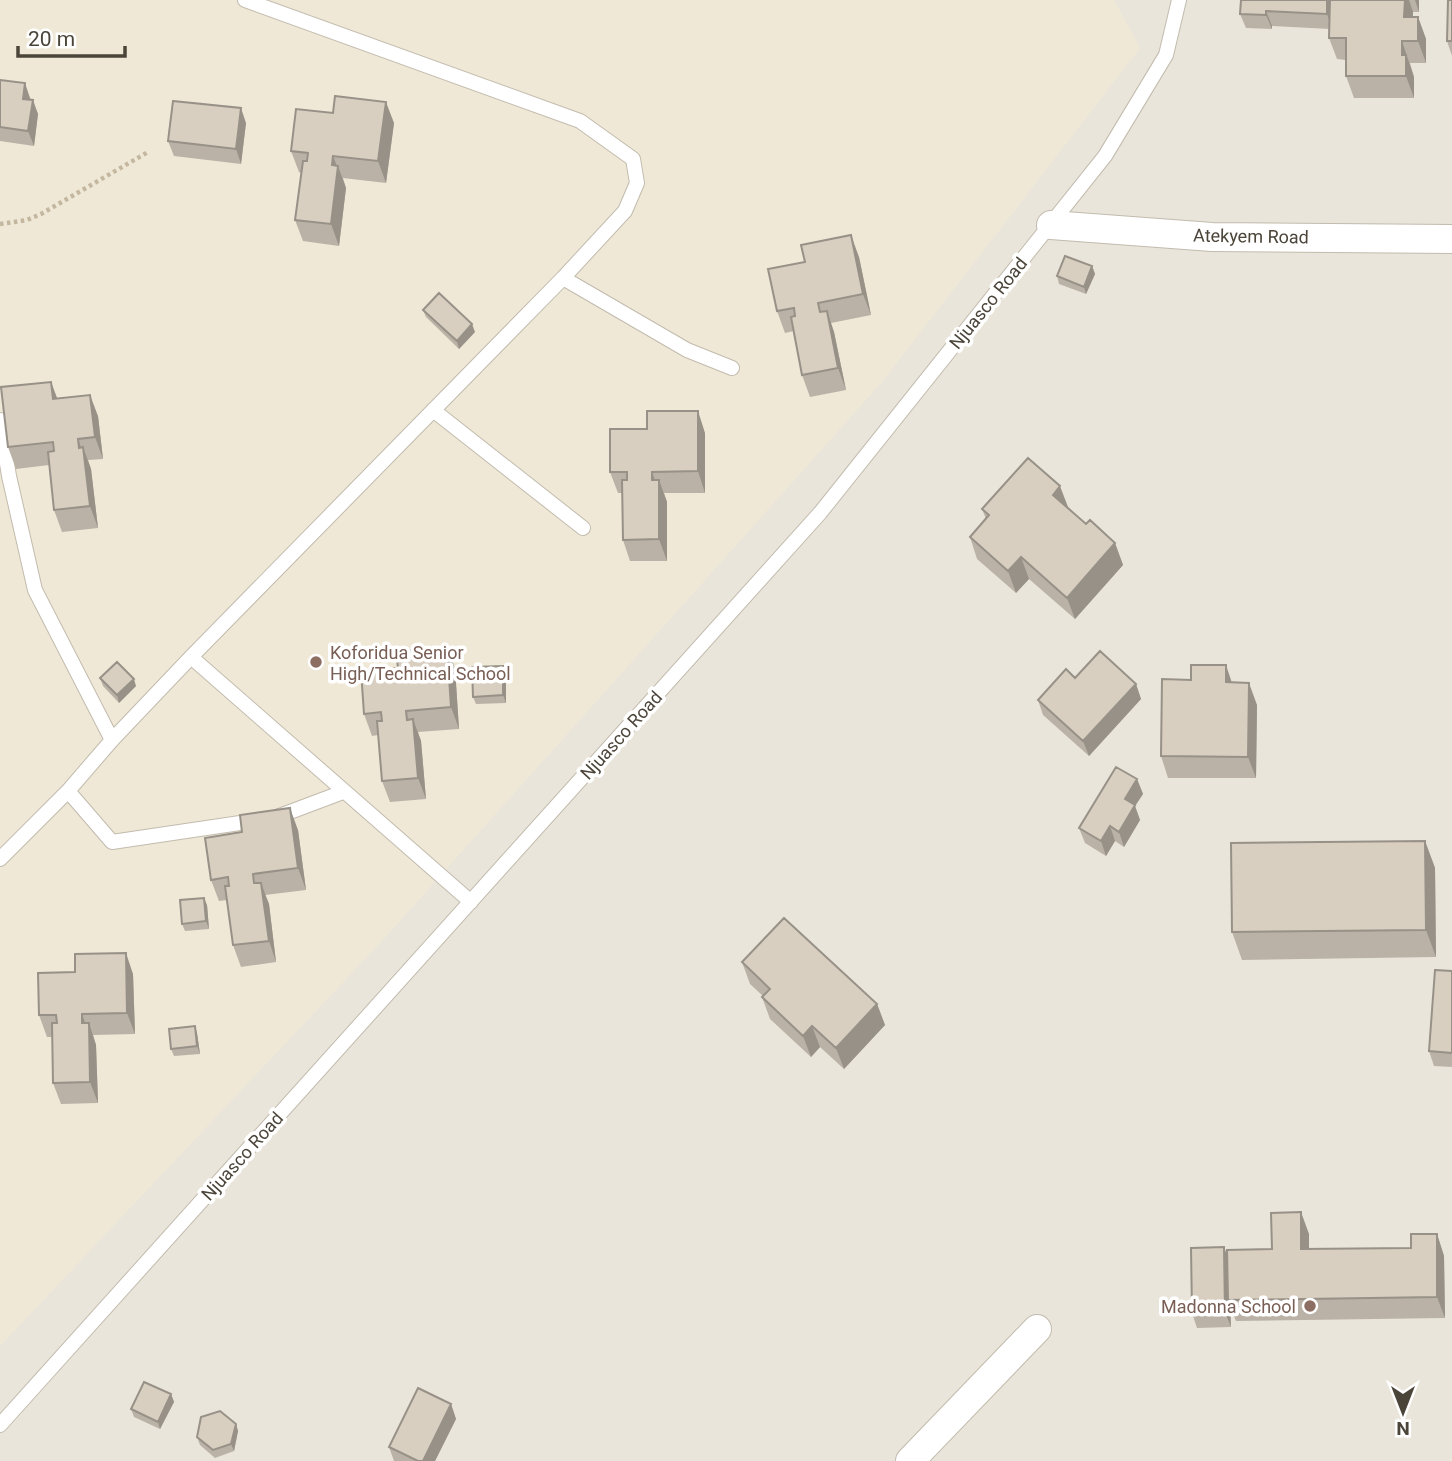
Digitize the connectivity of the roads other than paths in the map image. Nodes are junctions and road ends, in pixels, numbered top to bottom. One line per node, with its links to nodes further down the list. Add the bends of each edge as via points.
1 (245, 0): 5 (lane, via 580,121 633,159 637,183 625,211)
2 (1179, 0): 3 (lane, Njuasco Road, via 1166,55 1105,156)
3 (1051, 225): 4 (street, Atekyem Road, via 1212,237); 15 (lane, Njuasco Road, via 820,513)
4 (1452, 239)
5 (563, 278): 6 (lane, via 687,350); 7 (lane)
6 (732, 368)
7 (433, 410): 9 (lane); 10 (lane)
8 (0, 420): 11 (lane, via 36,590)
9 (583, 528)
10 (191, 657): 11 (lane); 13 (lane)
11 (112, 740): 12 (lane)
12 (68, 791): 13 (lane, via 112,842 274,818); 14 (lane)
13 (343, 792): 15 (lane)
14 (0, 859)
15 (471, 902): 17 (lane, Njuasco Road)
16 (1037, 1329): 18 (street)
17 (0, 1425)
18 (910, 1461)

